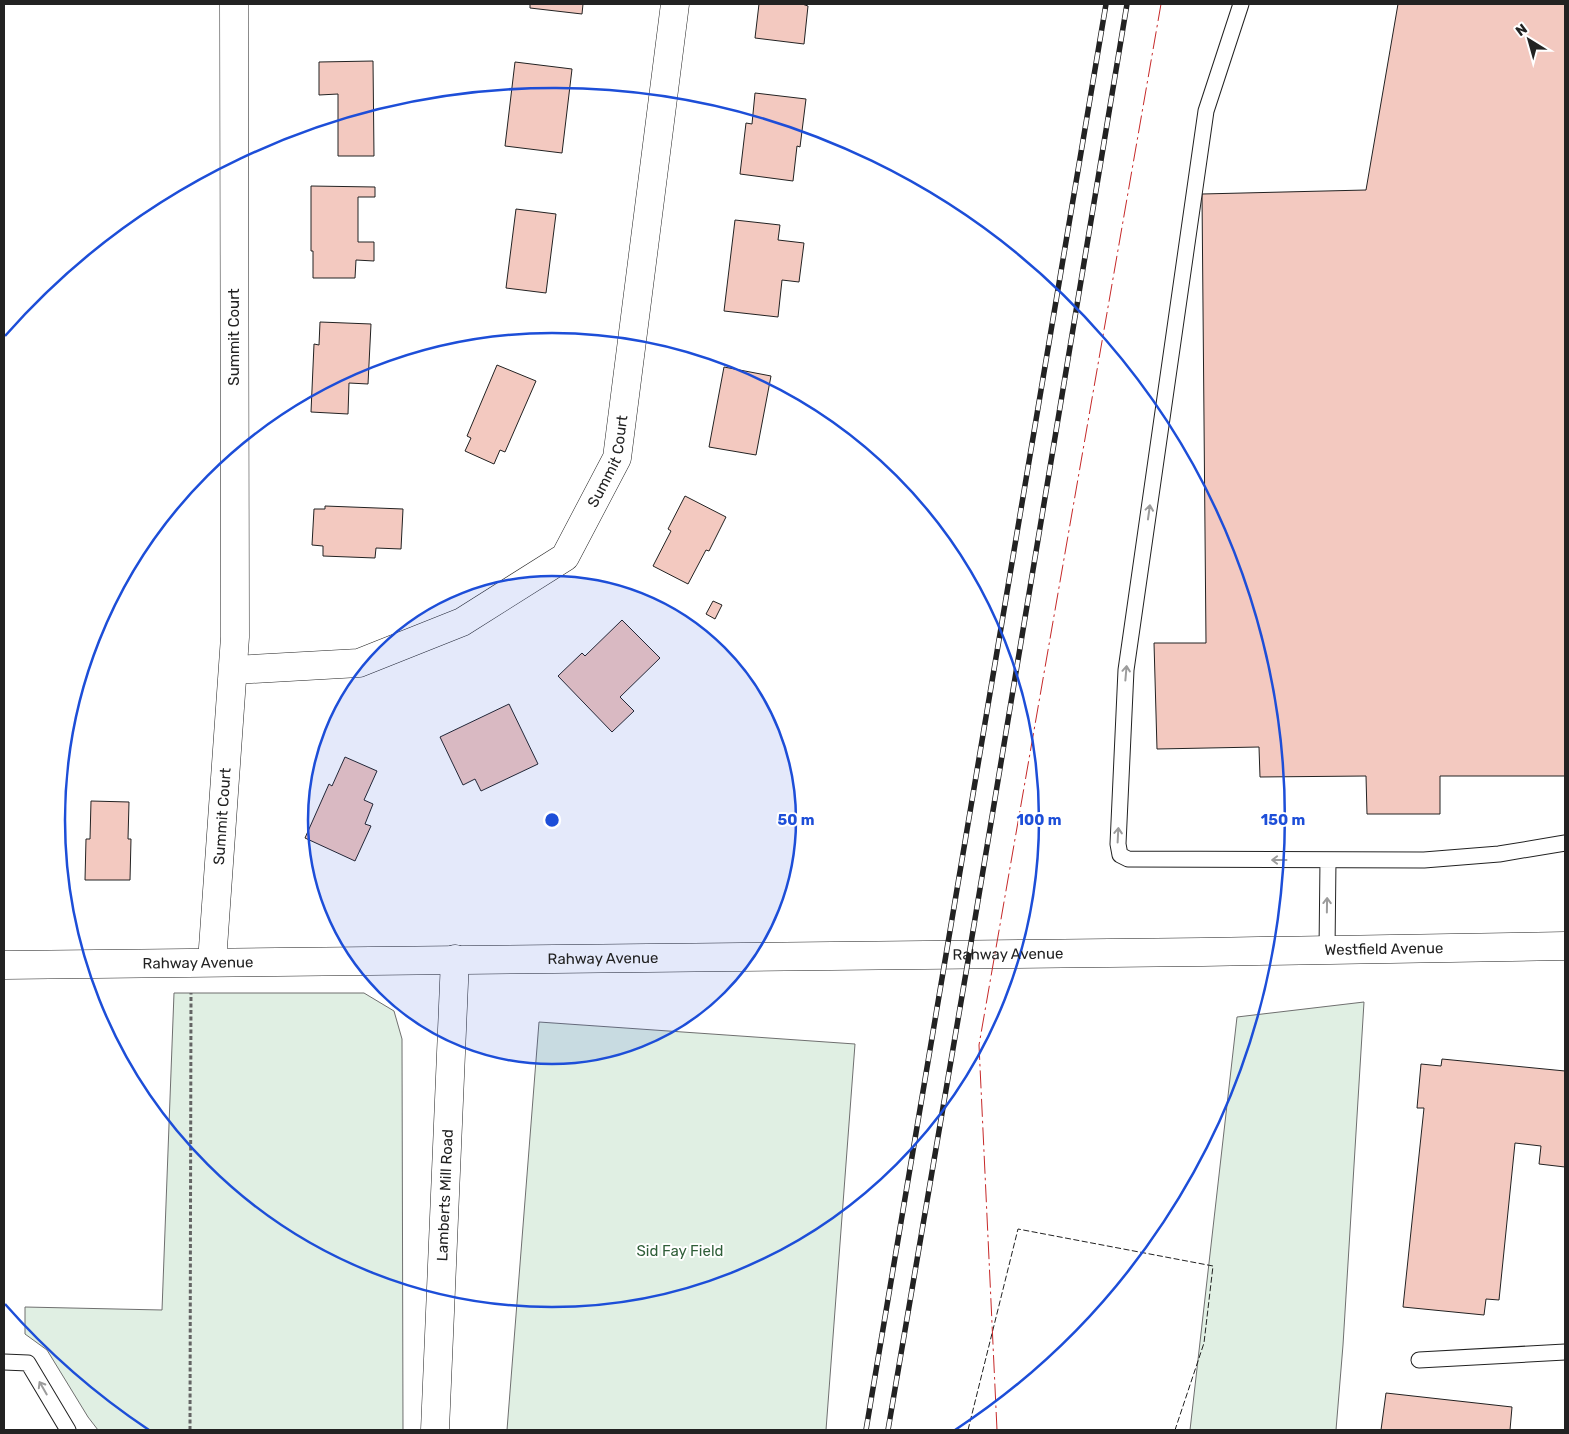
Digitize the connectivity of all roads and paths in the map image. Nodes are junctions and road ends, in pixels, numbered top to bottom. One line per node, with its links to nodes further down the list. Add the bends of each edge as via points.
1 (234, 4): 4 (street, Summit Court)
2 (675, 4): 4 (street, Summit Court, via 616,458 565,556 462,622 359,663)
3 (1241, 4): 6 (lane, one-way to 3, via 1128,859 1120,854 1118,844 1126,670 1206,111)
4 (234, 670): 11 (street, Summit Court)
5 (1565, 843): 6 (lane, via 1500,854 1424,860)
6 (1328, 860): 8 (lane, one-way to 6)
7 (1565, 946): 8 (street, Westfield Avenue)
8 (1327, 950): 9 (street, Westfield Avenue)
9 (1203, 952): 10 (street, Rahway Avenue)
10 (455, 959): 11 (street, Rahway Avenue); 18 (street, Lamberts Mill Road)
11 (202, 962): 12 (street, Rahway Avenue); 17 (path)
12 (4, 965)
13 (1565, 1352): 14 (lane)
14 (1420, 1360)
15 (4, 1362): 16 (lane, one-way to 15, via 28,1363)
16 (68, 1430)
17 (190, 1430)
18 (435, 1430)

